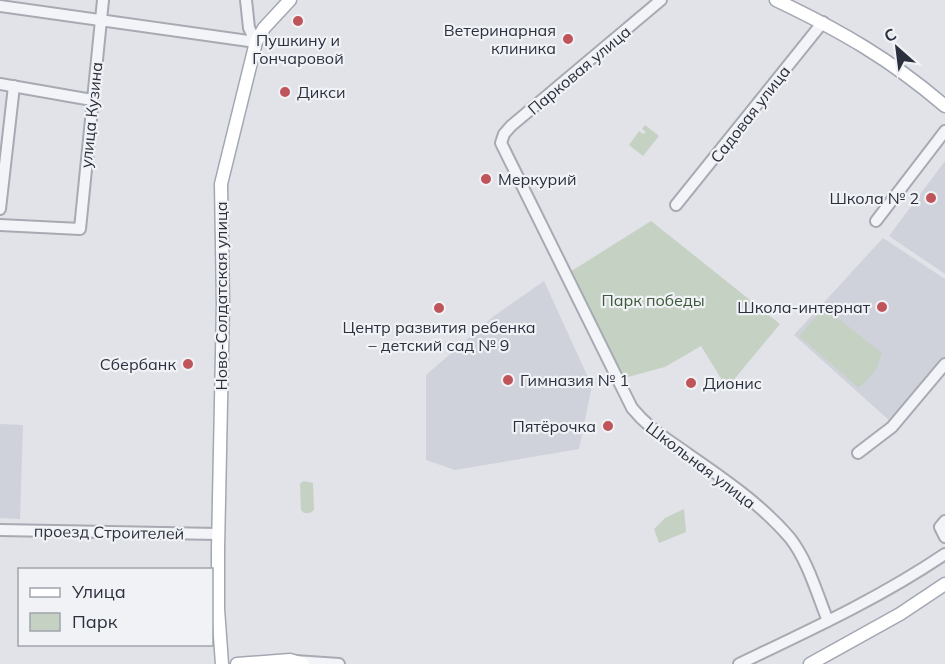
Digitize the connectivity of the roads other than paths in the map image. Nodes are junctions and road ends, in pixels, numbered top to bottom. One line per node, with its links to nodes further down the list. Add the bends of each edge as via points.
1 (103, 0): 7 (street, улица Кузина)
2 (246, 0): 9 (street, via 249,28)
3 (290, 0): 9 (main road, Ново-Солдатская улица)
4 (661, 0): 15 (street, Парковая улица, via 512,126)
5 (776, 0): 8 (main road)
6 (0, 6): 7 (street)
7 (100, 21): 9 (street); 12 (street, улица Кузина)
8 (823, 22): 13 (main road, via 873,51); 16 (street, Садовая улица)
9 (256, 42): 24 (main road, Ново-Солдатская улица, via 222,184)
10 (0, 84): 11 (street)
11 (14, 86): 12 (street); 17 (street)
12 (92, 100): 19 (street, улица Кузина, via 80,229)
13 (945, 106)
14 (945, 131): 18 (street)
15 (501, 142): 29 (street, Школьная улица, via 632,408 658,435 745,497 791,540)
16 (676, 205)
17 (0, 209)
18 (876, 220)
19 (0, 225)
20 (945, 364): 21 (street, via 892,427)
21 (858, 453)
22 (945, 521): 25 (street, via 940,527)
23 (0, 530): 24 (street, проезд Строителей)
24 (218, 534): 28 (main road, Ново-Солдатская улица)
25 (945, 537)
26 (945, 554): 29 (street, via 910,578)
27 (945, 584): 38 (main road, via 894,618)
28 (218, 609): 30 (main road, Ново-Солдатская улица); 32 (main road, Ново-Солдатская улица)
29 (828, 621): 37 (street)
30 (221, 641): 33 (main road, Ново-Солдатская улица); 34 (main road)
31 (290, 660): 34 (main road); 35 (main road); 36 (street)
32 (213, 664)
33 (222, 664)
34 (237, 664)
35 (303, 664)
36 (339, 664)
37 (739, 664)
38 (810, 664)

